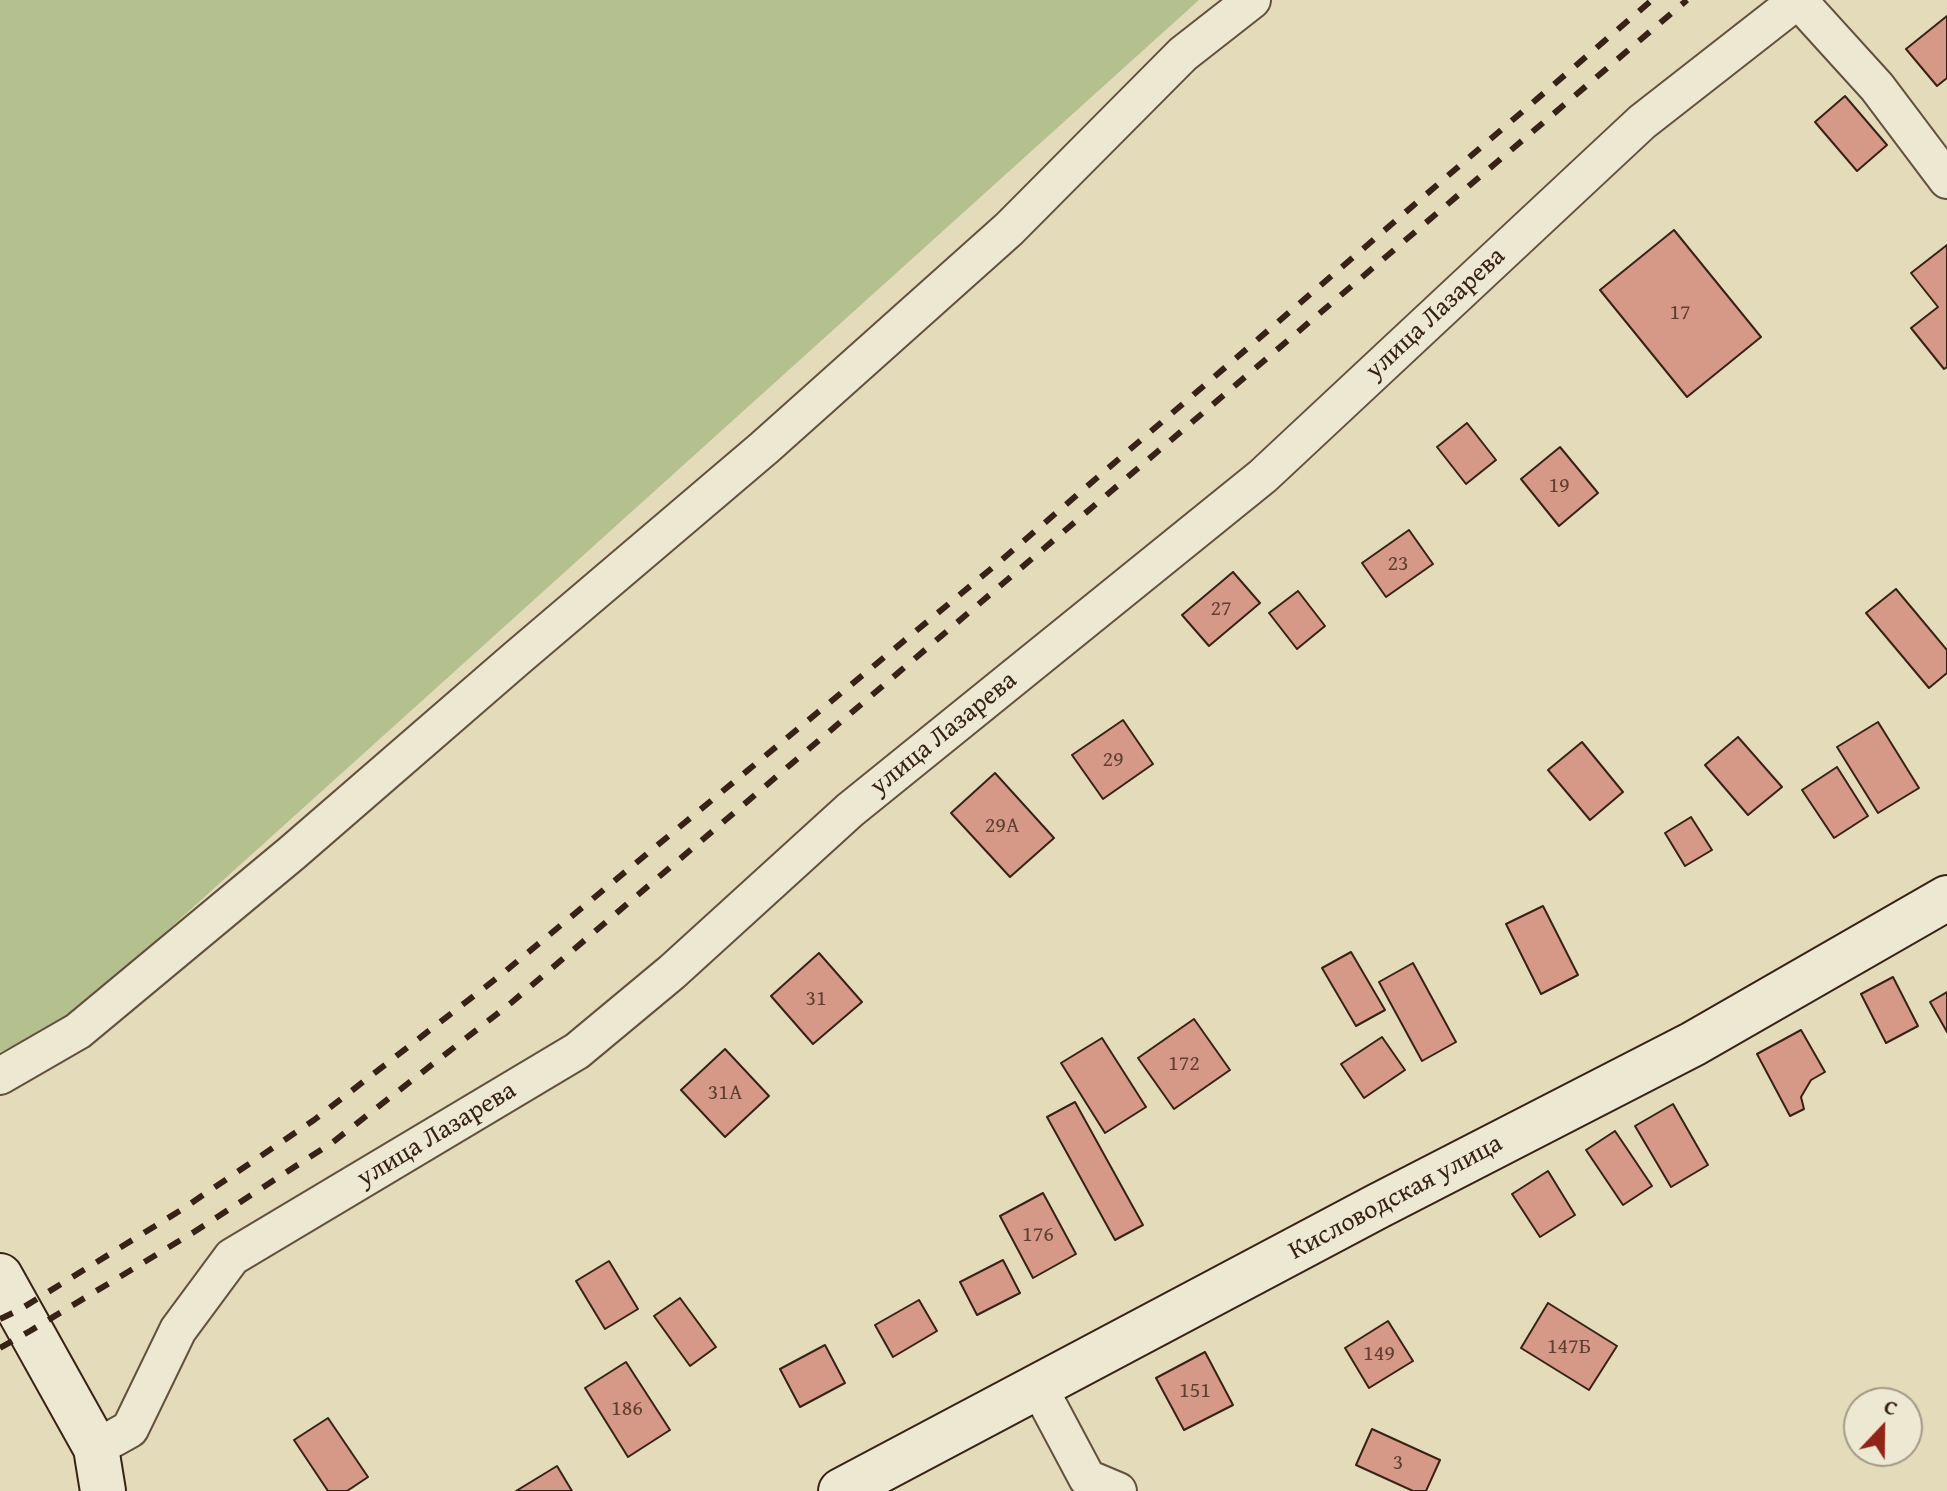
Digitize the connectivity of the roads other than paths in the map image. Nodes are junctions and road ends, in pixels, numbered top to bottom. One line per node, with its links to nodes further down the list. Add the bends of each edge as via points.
1 (1252, 0): 5 (street, via 1183,54 1009,229 764,448 78,1031)
2 (1798, 0): 3 (street, via 1877,87); 8 (street, улица Лазарева, via 1642,122 1263,476 850,810 577,1051 232,1257 178,1330 130,1429)
3 (1947, 180)
4 (1947, 898): 7 (street, Кисловодская улица, via 1693,1044)
5 (0, 1076)
6 (0, 1276): 8 (street)
7 (1038, 1386): 10 (street, Кисловодская улица); 11 (street, via 1087,1478)
8 (96, 1448): 9 (street)
9 (103, 1491)
10 (841, 1491)
11 (1118, 1491)

